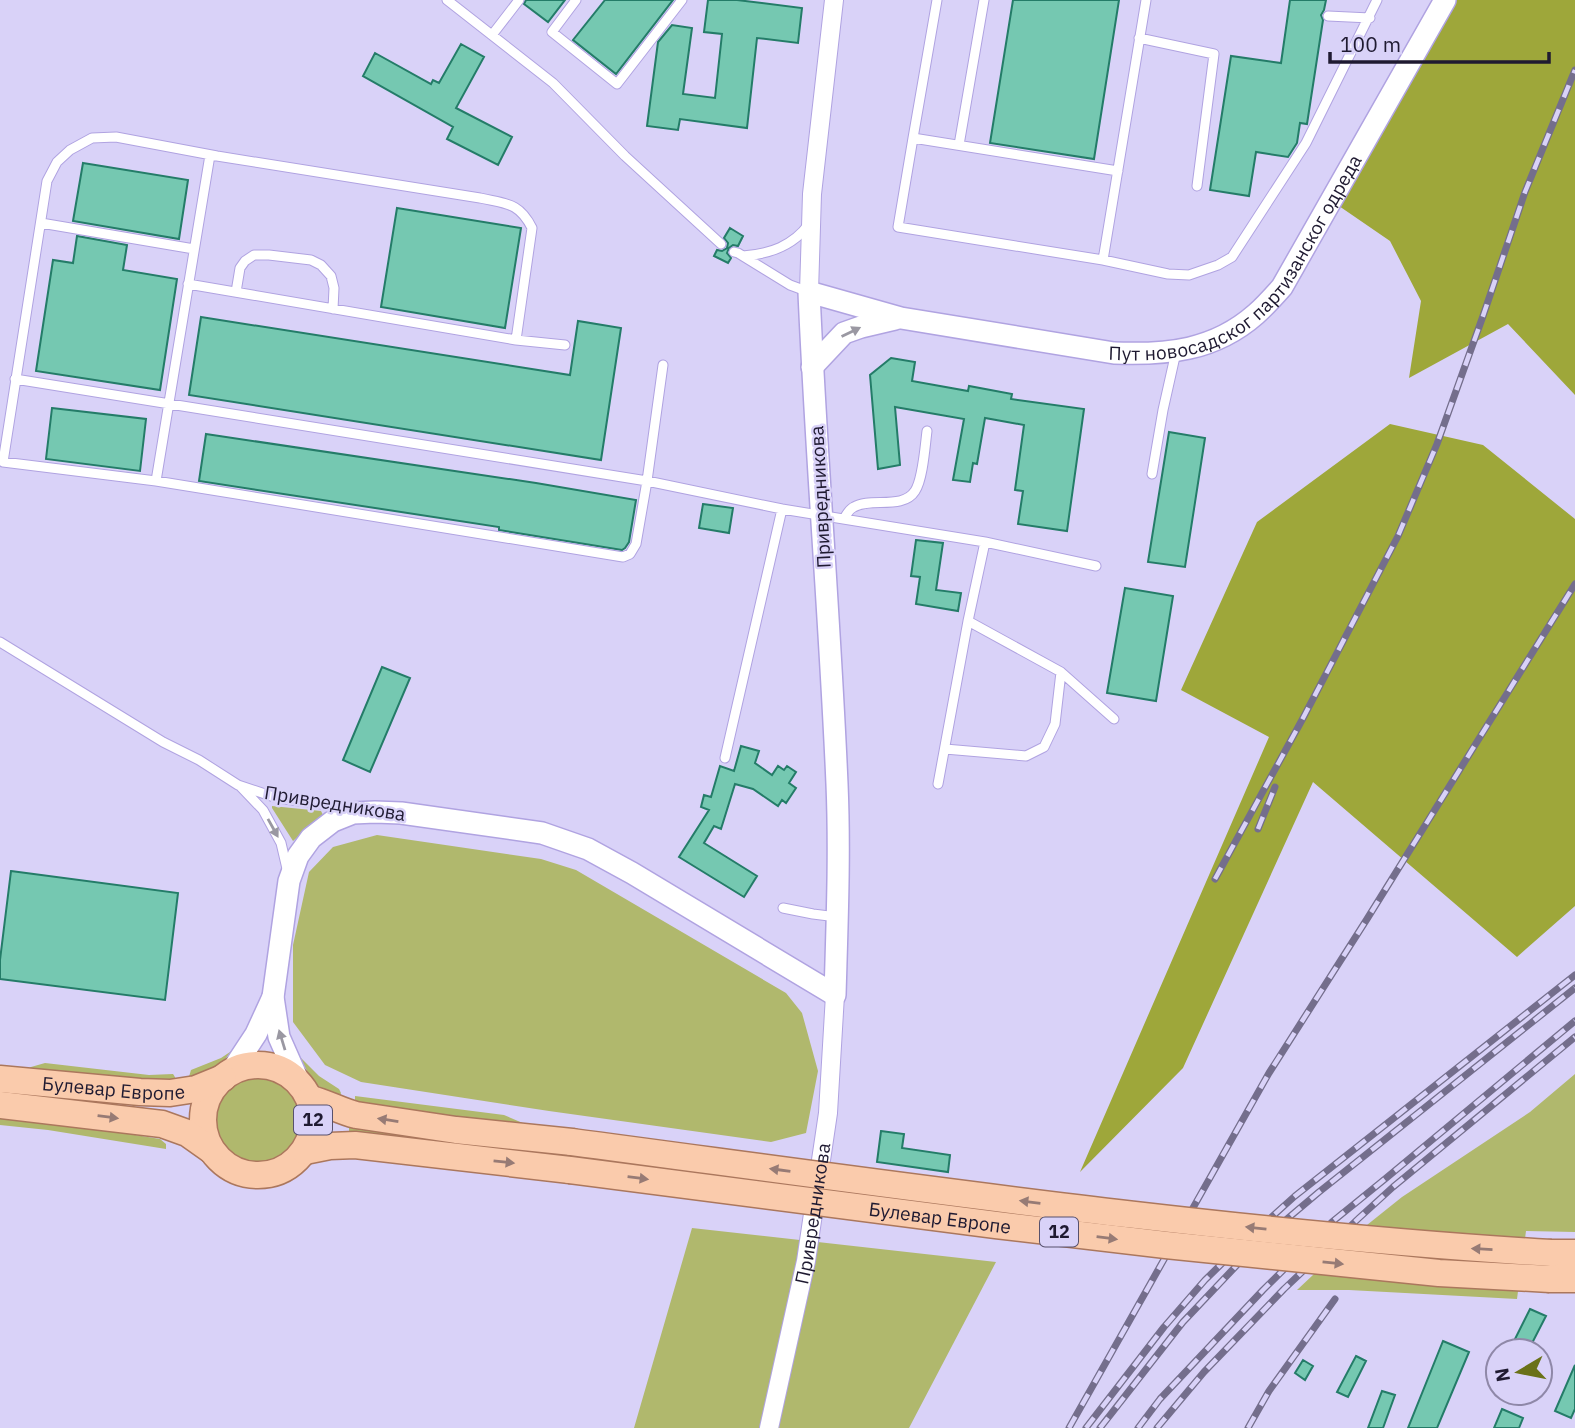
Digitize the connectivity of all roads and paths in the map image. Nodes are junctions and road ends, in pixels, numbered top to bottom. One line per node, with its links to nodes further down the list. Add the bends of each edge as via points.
1 (447, 0): 13 (lane)
2 (519, 0): 13 (lane)
3 (576, 0): 4 (lane, via 552,32 617,84)
4 (682, 0)
5 (834, 0): 21 (street, Привредникова)
6 (937, 0): 15 (lane)
7 (984, 0): 16 (lane)
8 (1146, 0): 14 (lane)
9 (1377, 0): 12 (lane)
10 (1446, 0): 32 (street, Пут новосадског партизанског одреда, via 1282,287 1231,332)
11 (1328, 16): 12 (lane)
12 (1370, 18): 24 (lane, via 1306,143 1232,257 1189,275)
13 (492, 35): 22 (lane, via 553,83)
14 (1139, 38): 18 (lane); 19 (lane, via 1214,54)
15 (913, 138): 16 (lane); 24 (lane, via 898,227)
16 (959, 145): 18 (lane)
17 (210, 155): 20 (lane, via 116,137 92,138 57,162 47,181); 23 (lane); 30 (lane, via 517,206 533,228)
18 (1118, 171): 24 (lane)
19 (1198, 186)
20 (41, 223): 23 (lane); 35 (lane)
21 (810, 223): 27 (street, Привредникова); 27 (lane, via 791,243 761,254 738,254)
22 (721, 244)
23 (194, 249): 25 (lane)
24 (1103, 260)
25 (188, 284): 26 (lane); 36 (lane)
26 (236, 292): 28 (lane); 28 (lane, via 240,268 254,255 311,260 331,276)
27 (809, 292): 29 (street, Пут новосадског партизанског одреда); 34 (street, Привредникова)
28 (334, 309): 30 (lane)
29 (901, 318): 32 (street, Пут новосадског партизанског одреда, via 1114,353); 34 (street, one-way to 29, via 844,333)
30 (516, 340): 31 (lane)
31 (565, 345)
32 (1177, 352): 38 (lane)
33 (663, 365): 40 (lane)
34 (812, 367): 42 (street, Привредникова)
35 (15, 379): 36 (lane); 39 (lane, via 3,462)
36 (169, 403): 39 (lane); 40 (lane)
37 (927, 431): 43 (lane, via 915,492 908,498 855,505)
38 (1152, 474)
39 (156, 481): 40 (lane, via 623,557 636,544)
40 (647, 481): 41 (lane)
41 (782, 509): 42 (lane); 51 (lane)
42 (822, 516): 43 (lane); 57 (street, Привредникова, via 837,786)
43 (844, 519): 44 (lane)
44 (985, 542): 45 (lane); 46 (lane)
45 (1096, 566)
46 (968, 621): 48 (lane); 50 (lane)
47 (0, 642): 53 (lane, Привредникова)
48 (1061, 672): 49 (lane); 50 (lane, via 1055,724 1044,747 1026,756)
49 (1114, 719)
50 (946, 749): 52 (lane)
51 (725, 758)
52 (938, 784)
53 (239, 785): 54 (lane, Привредникова, via 277,798); 55 (lane, one-way to 55, via 263,810 281,844)
54 (375, 812): 55 (street, via 353,813 332,821 311,838); 58 (street, Привредникова, via 542,833 588,849)
55 (289, 881): 59 (street)
56 (783, 908): 57 (lane)
57 (838, 917): 58 (street, Привредникова)
58 (835, 995): 67 (street, Привредникова, via 828,1113 806,1261)
59 (273, 997): 60 (street, via 256,1034); 62 (street, one-way to 59, via 279,1037)
60 (227, 1075): 61 (main road, Булевар Европе / 12, via 196,1089 170,1093); 62 (main road, Булевар Европе / 12, via 250,1065 269,1066 289,1073); 64 (main road, Булевар Европе, via 205,1104 202,1120)
61 (0, 1079)
62 (304, 1089): 65 (main road, 12, via 313,1126); 66 (main road, Булевар Европе / 12, one-way to 62, bridge, via 456,1130 342,1112)
63 (0, 1105): 64 (main road, Булевар Европе / 12, one-way to 64, via 162,1124 187,1133)
64 (211, 1150): 65 (main road, Булевар Европе / 12, via 223,1164 258,1176 276,1173)
65 (305, 1151): 66 (main road, Булевар Европе / 12, one-way to 66, bridge, via 355,1145 1179,1247 1440,1273)
66 (1563, 1266)
67 (769, 1428)

